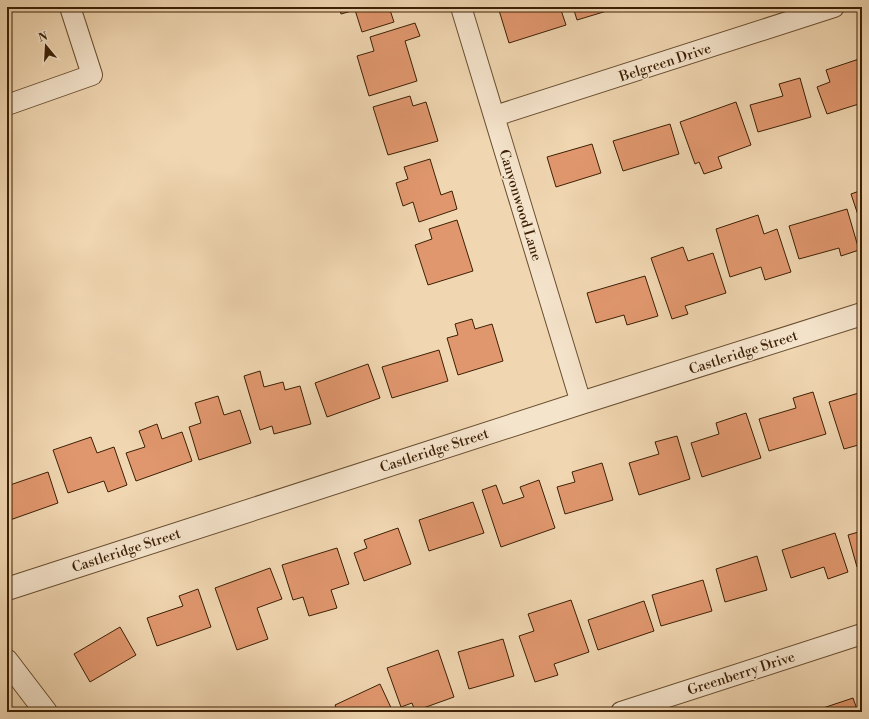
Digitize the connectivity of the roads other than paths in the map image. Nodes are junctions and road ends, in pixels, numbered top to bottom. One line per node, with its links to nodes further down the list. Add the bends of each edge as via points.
1 (70, 7): 4 (street, via 92,75)
2 (461, 7): 5 (street, Canyonwood Lane)
3 (834, 7): 5 (street, Belgreen Drive)
4 (7, 106)
5 (495, 116): 7 (street, Canyonwood Lane)
6 (862, 314): 7 (street, Castleridge Street)
7 (581, 403): 8 (street, Castleridge Street)
8 (7, 589)
9 (862, 634): 12 (street, Greenberry Drive)
10 (7, 661): 11 (street)
11 (46, 712)
12 (621, 712)

